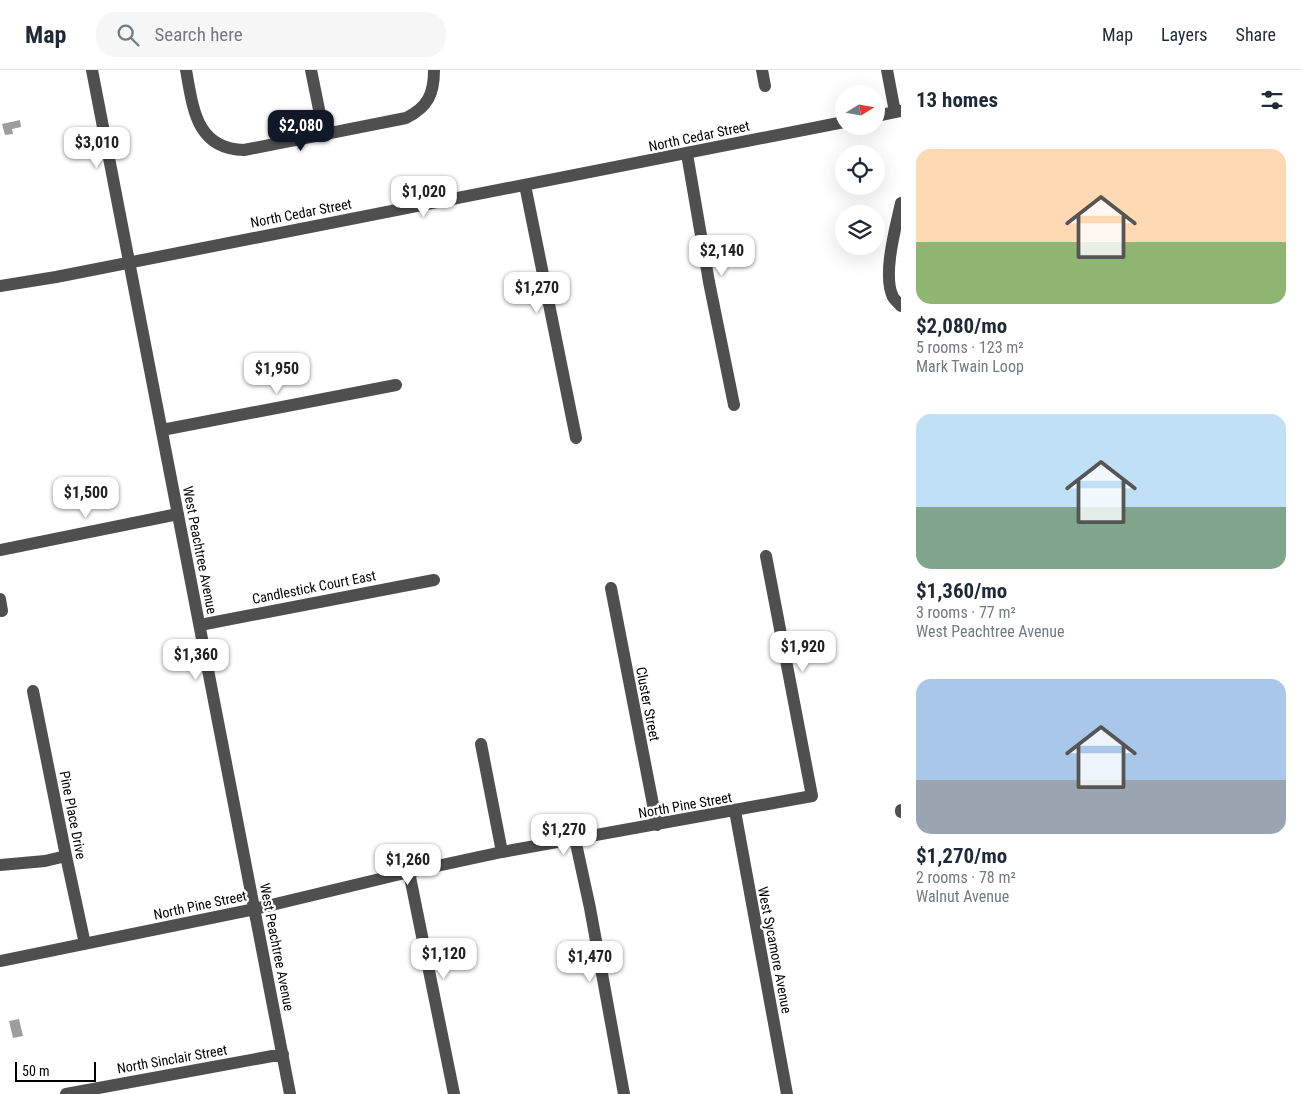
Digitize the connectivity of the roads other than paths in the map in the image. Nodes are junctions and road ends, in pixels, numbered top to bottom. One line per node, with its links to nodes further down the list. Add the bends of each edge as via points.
1 (92, 70): 15 (street, West Peachtree Avenue)
2 (186, 70): 11 (street, via 197,119 206,135 219,145 244,150)
3 (312, 70): 11 (street)
4 (434, 70): 11 (street, via 434,84 428,102 418,112 406,118)
5 (762, 70): 7 (street)
6 (888, 70): 8 (street)
7 (765, 86)
8 (898, 112): 9 (street)
9 (885, 114)
10 (835, 124): 12 (street, North Cedar Street)
11 (324, 134)
12 (687, 154): 13 (street, North Cedar Street); 20 (street)
13 (525, 186): 15 (street, North Cedar Street); 22 (street)
14 (901, 202): 16 (street, via 892,246)
15 (129, 262): 17 (street, North Cedar Street); 21 (street, West Peachtree Avenue)
16 (895, 274): 18 (street, via 893,297)
17 (0, 286)
18 (901, 306)
19 (396, 386): 21 (street)
20 (734, 405)
21 (162, 430): 23 (street, West Peachtree Avenue)
22 (576, 438)
23 (178, 514): 24 (street); 28 (street, West Peachtree Avenue)
24 (0, 550)
25 (766, 556): 31 (street, North Pine Street, via 812,796)
26 (434, 580): 28 (street, Candlestick Court East)
27 (611, 588): 32 (street, Cluster Street)
28 (200, 625): 38 (street, West Peachtree Avenue)
29 (34, 691): 35 (street, Pine Place Drive)
30 (482, 744): 34 (street)
31 (735, 811): 32 (street, North Pine Street); 46 (street, West Sycamore Avenue)
32 (657, 825): 33 (street, North Pine Street)
33 (575, 839): 34 (street, North Pine Street); 45 (street)
34 (502, 852): 37 (street, North Pine Street)
35 (66, 856): 36 (street); 39 (street, Pine Place Drive)
36 (0, 864)
37 (409, 872): 38 (street, North Pine Street); 44 (street)
38 (255, 909): 39 (street, North Pine Street); 41 (street, West Peachtree Avenue)
39 (85, 944): 40 (street, North Pine Street)
40 (0, 961)
41 (283, 1054): 42 (street, North Sinclair Street); 43 (street, West Peachtree Avenue)
42 (66, 1094)
43 (290, 1094)
44 (454, 1094)
45 (624, 1094)
46 (787, 1094)

